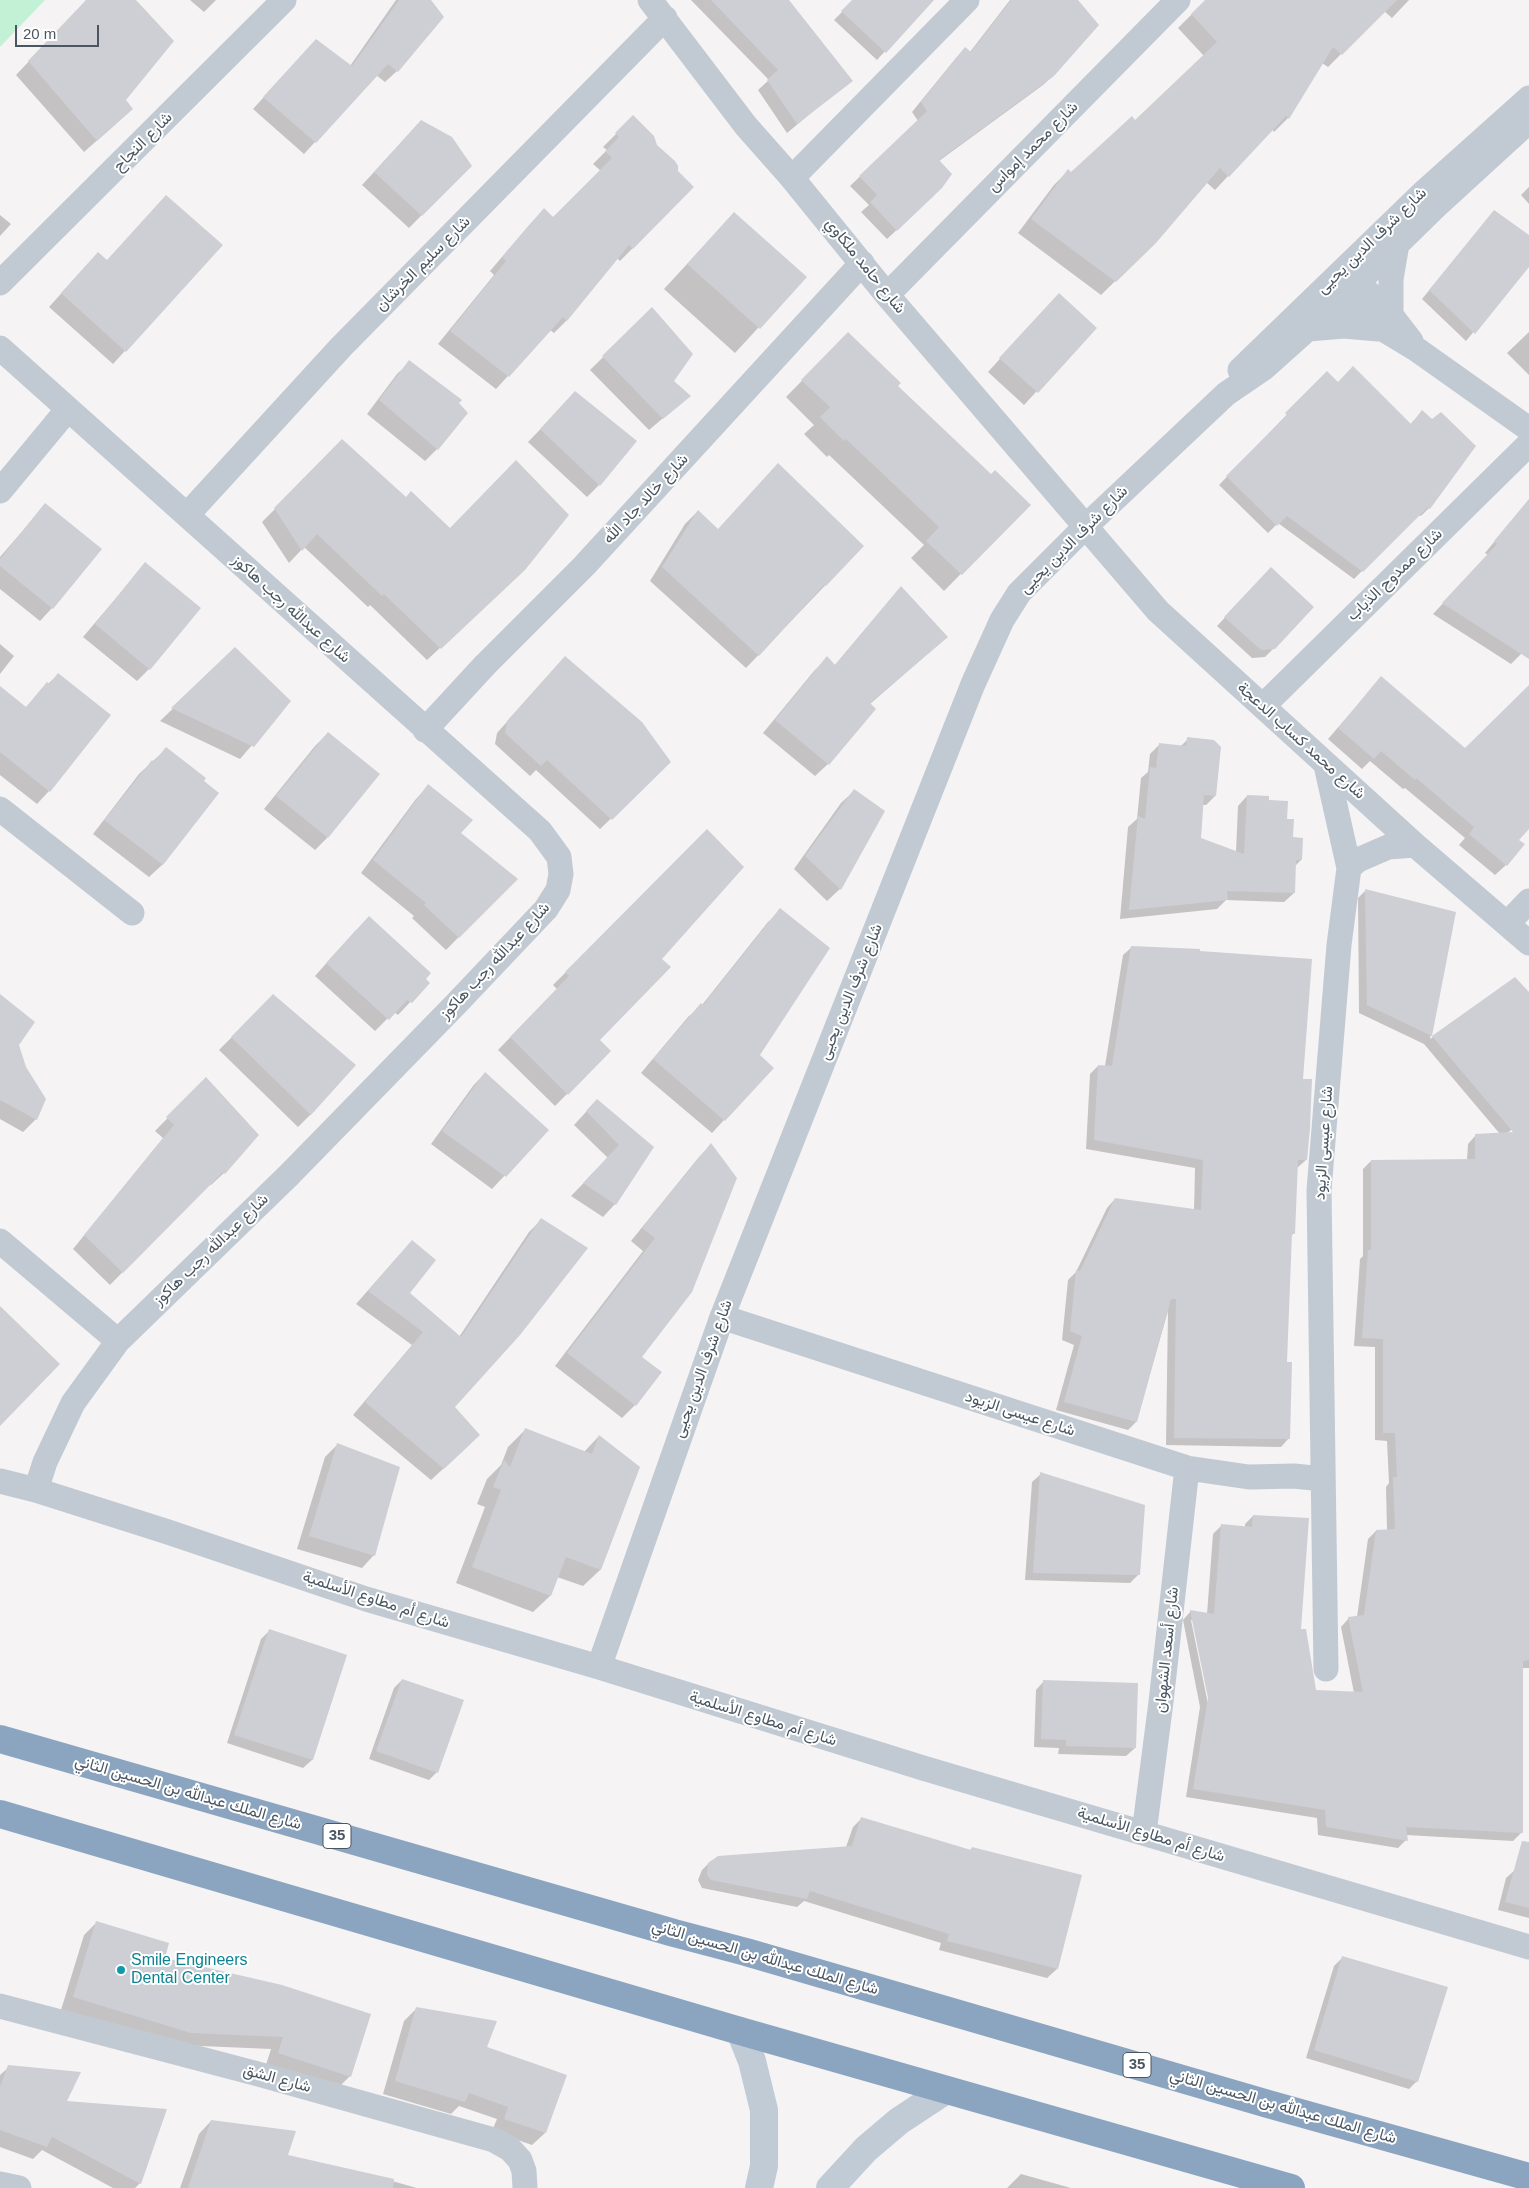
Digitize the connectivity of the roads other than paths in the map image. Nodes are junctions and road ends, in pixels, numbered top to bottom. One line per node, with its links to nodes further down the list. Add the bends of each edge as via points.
1 (284, 0): 10 (street, شارع النجاح)
2 (967, 0): 7 (street)
3 (1178, 0): 12 (street, شارع محمد إمواس)
4 (658, 9): 7 (street, شارع حامد ملكاوي, via 746,126); 21 (street, شارع سليم الخرشان)
5 (1529, 98): 11 (street, شارع شرف الدين يحيى, via 1424,192)
6 (1529, 121): 8 (street, شارع شرف الدين يحيى)
7 (792, 178): 9 (street, شارع حامد ملكاوي)
8 (1397, 244): 11 (street, شارع شرف الدين يحيى); 13 (street)
9 (862, 264): 12 (street, شارع حامد ملكاوي); 24 (street, شارع خالد جاد الله, via 584,566)
10 (0, 283)
11 (1342, 284): 13 (street); 14 (street, شارع شرف الدين يحيى); 16 (street, شارع شرف الدين يحيى, via 1241,367)
12 (887, 294): 22 (street, شارع حامد ملكاوي)
13 (1386, 322): 14 (street); 18 (street, via 1416,350)
14 (1308, 329): 16 (street, شارع شرف الدين يحيى, via 1258,373)
15 (0, 348): 17 (street, شارع عبدالله رجب هاكوز)
16 (1226, 394): 22 (street, شارع شرف الدين يحيى)
17 (68, 409): 20 (street); 21 (street, شارع عبدالله رجب هاكوز)
18 (1529, 429)
19 (1529, 444): 23 (street, شارع ممدوح الذياب)
20 (0, 491)
21 (187, 515): 24 (street, شارع عبدالله رجب هاكوز)
22 (1086, 526): 23 (street, شارع محمد كساب الدعجة, via 1158,611); 34 (street, شارع شرف الدين يحيى, via 1020,593 1002,620 973,684)
23 (1263, 706): 25 (street, شارع محمد كساب الدعجة)
24 (425, 730): 35 (street, شارع عبدالله رجب هاكوز, via 554,848 561,874 558,890 546,909 455,1005 289,1175)
25 (1326, 765): 27 (street, شارع محمد كساب الدعجة); 28 (street, شارع عيسى الزيود)
26 (0, 809): 30 (street)
27 (1415, 845): 28 (street, via 1382,849); 31 (street, شارع محمد كساب الدعجة)
28 (1349, 868): 37 (street, شارع عيسى الزيود, via 1339,946 1319,1190)
29 (1529, 901): 31 (street)
30 (132, 912)
31 (1508, 923): 32 (street, شارع محمد كساب الدعجة)
32 (1529, 943)
33 (0, 1241): 35 (street)
34 (722, 1317): 36 (street, شارع عيسى الزيود); 40 (street, شارع شرف الدين يحيى)
35 (118, 1341): 39 (street, شارع عبدالله رجب هاكوز, via 74,1403 45,1462)
36 (1187, 1468): 37 (street, شارع عيسى الزيود, via 1249,1476); 44 (street, شارع أسعد الشهوان)
37 (1323, 1479): 41 (street, شارع عيسى الزيود)
38 (0, 1481): 39 (street, شارع أم مطاوع الأسلمية)
39 (36, 1490): 40 (street, شارع أم مطاوع الأسلمية, via 366,1599)
40 (599, 1667): 44 (street, شارع أم مطاوع الأسلمية)
41 (1326, 1670)
42 (0, 1739): 49 (highway, شارع الملك عبدالله بن الحسين الثاني / 35)
43 (0, 1814): 47 (highway)
44 (1144, 1833): 45 (street, شارع أم مطاوع الأسلمية)
45 (1529, 1947)
46 (0, 2006): 52 (street, شارع الشق, via 494,2140 510,2149 520,2160)
47 (740, 2031): 48 (highway); 53 (street, via 752,2061 764,2110 764,2166)
48 (946, 2090): 54 (street, via 886,2132); 55 (highway)
49 (1529, 2177)
50 (0, 2184): 51 (street)
51 (19, 2188)
52 (525, 2188)
53 (759, 2188)
54 (830, 2188)
55 (1291, 2188)

